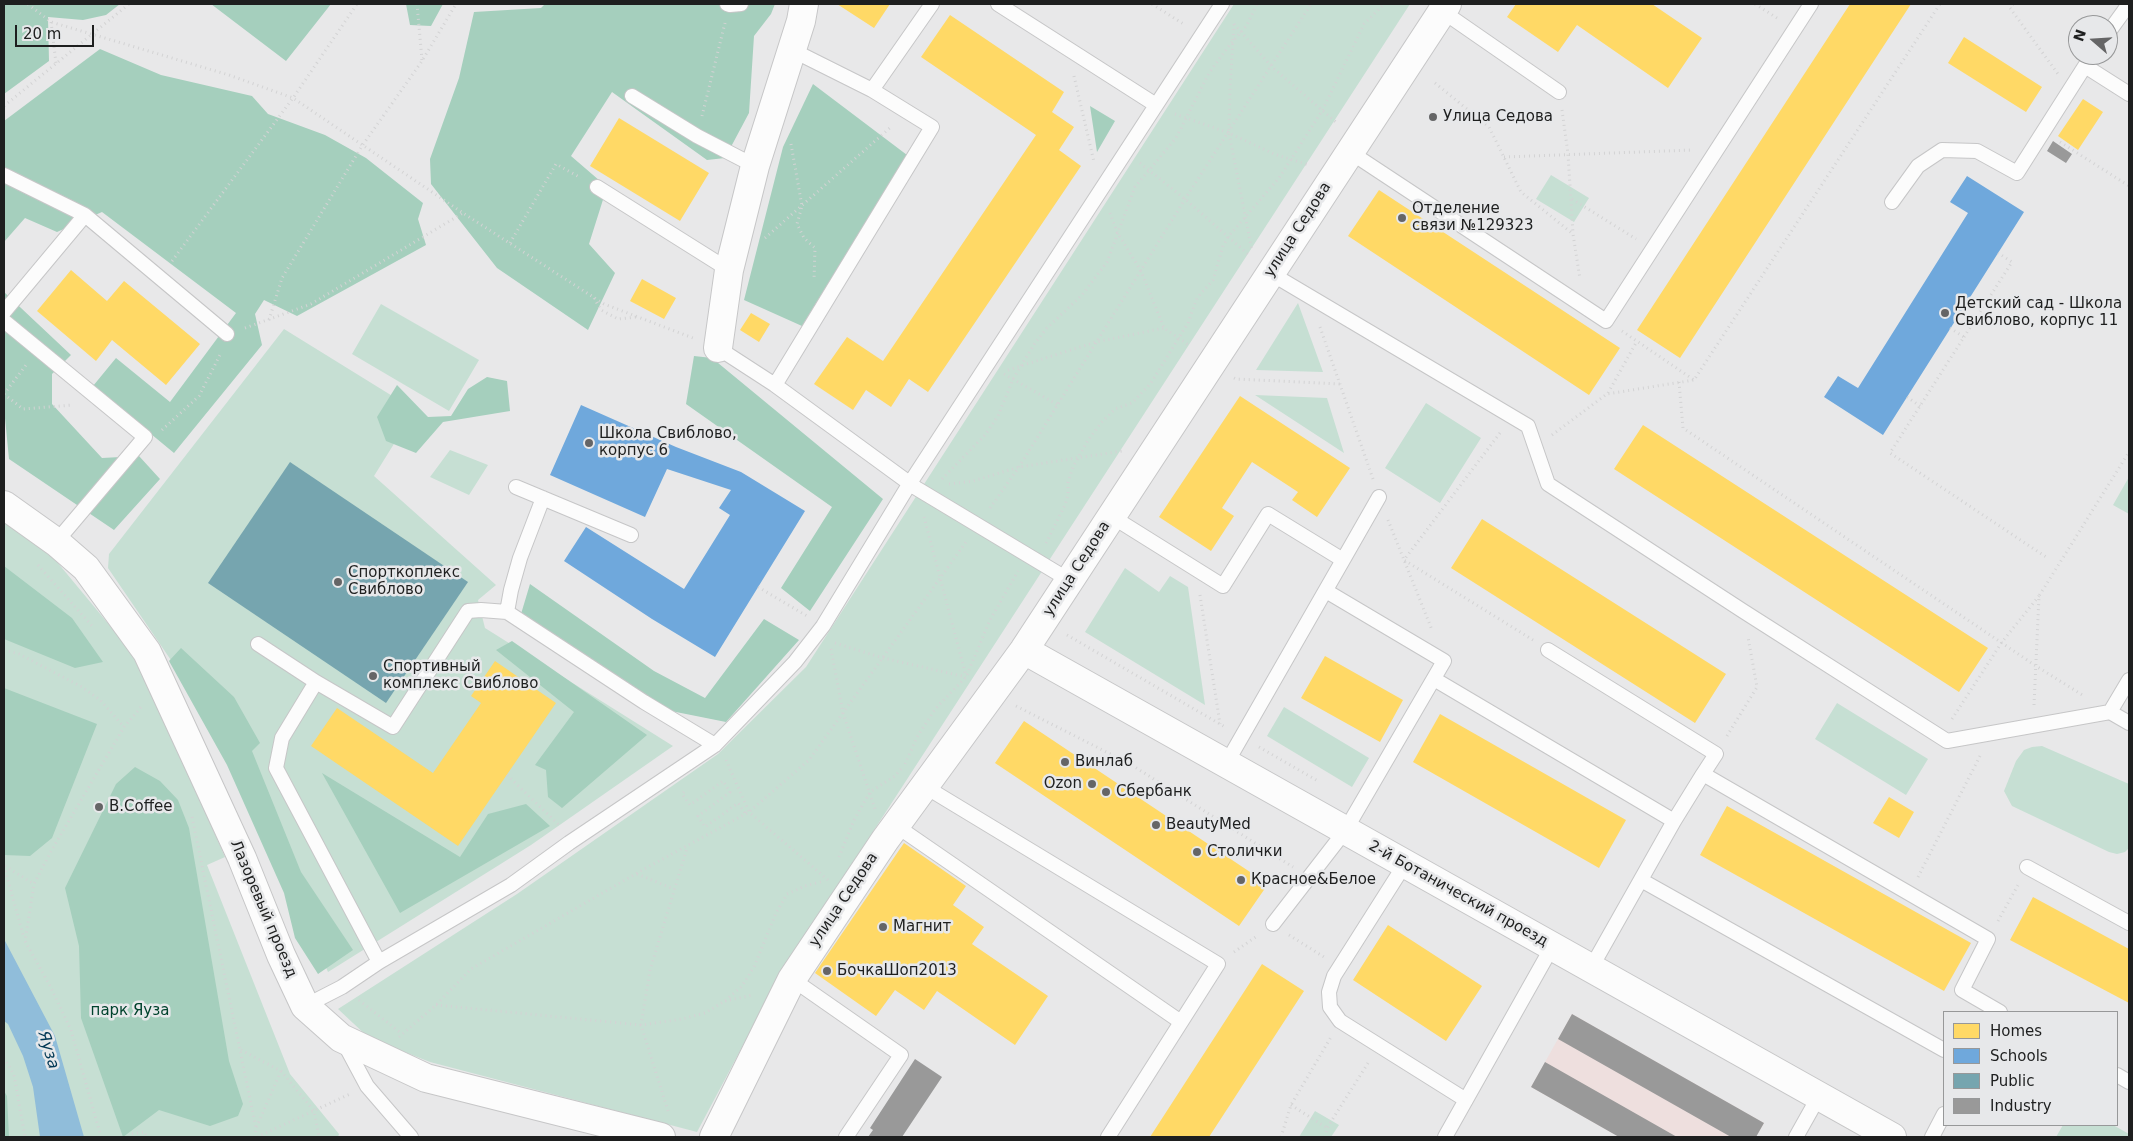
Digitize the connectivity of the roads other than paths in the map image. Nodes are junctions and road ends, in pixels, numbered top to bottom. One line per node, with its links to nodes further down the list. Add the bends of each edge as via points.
1 (804, 4): 9 (street)
2 (932, 4): 12 (lane)
3 (998, 4): 16 (lane)
4 (1811, 4): 17 (lane, via 1606,320)
5 (2129, 4): 8 (lane)
6 (1220, 6): 16 (lane)
7 (1444, 7): 13 (lane); 17 (street, улица Седова)
8 (2118, 19)
9 (792, 50): 12 (lane); 18 (street)
10 (2086, 65): 21 (lane, via 2017,173 1977,151 1942,150 1918,166)
11 (2095, 65): 14 (lane)
12 (872, 90): 29 (lane, via 932,127)
13 (1559, 92)
14 (2129, 94)
15 (632, 96): 18 (lane, via 697,136)
16 (1156, 105): 31 (lane)
17 (1350, 152): 24 (street, улица Седова)
18 (755, 166): 23 (street)
19 (4, 176): 22 (lane)
20 (597, 187): 23 (lane)
21 (1892, 202)
22 (85, 215): 25 (lane); 27 (lane)
23 (729, 270): 28 (street)
24 (1270, 273): 35 (street, улица Седова); 48 (lane, via 1528,426 1548,484 1940,737 1948,741)
25 (4, 312)
26 (4, 321): 37 (lane, via 145,437)
27 (227, 334)
28 (718, 348): 29 (lane)
29 (775, 385): 31 (lane)
30 (516, 486): 33 (lane)
31 (913, 486): 39 (lane); 50 (lane, via 823,626 795,662)
32 (1379, 497): 38 (lane)
33 (543, 498): 36 (lane); 41 (lane, via 520,558)
34 (4, 505): 37 (street, Лазоревый проезд)
35 (1111, 516): 38 (lane, via 1224,586 1268,514); 39 (street, улица Седова)
36 (631, 534)
37 (56, 542): 66 (street, Лазоревый проезд, via 86,568 147,652 242,858)
38 (1343, 560): 40 (lane)
39 (1069, 580): 43 (street, улица Седова)
40 (1326, 591): 45 (lane, via 1444,661); 51 (lane)
41 (507, 612): 47 (lane, via 468,612 393,727); 50 (lane)
42 (258, 644): 47 (lane)
43 (1024, 650): 51 (street, 2-й Ботанический проезд); 53 (street, улица Седова)
44 (1548, 650): 52 (lane, via 1716,754)
45 (1434, 679): 55 (lane); 56 (lane)
46 (2129, 680): 48 (lane)
47 (316, 682): 63 (lane, via 282,738 276,768)
48 (2110, 712): 49 (lane)
49 (2129, 723)
50 (715, 746): 63 (lane, via 511,885)
51 (1226, 764): 56 (street, 2-й Ботанический проезд)
52 (1704, 774): 55 (lane); 67 (lane, via 1988,940 1962,990)
53 (924, 786): 54 (street, улица Седова); 68 (lane, via 1218,964)
54 (885, 818): 65 (street, улица Седова); 68 (lane)
55 (1674, 821): 59 (lane)
56 (1345, 831): 57 (street, 2-й Ботанический проезд); 61 (lane)
57 (1405, 864): 62 (street, 2-й Ботанический проезд); 74 (lane, via 1334,976 1329,992 1330,1007 1340,1021)
58 (2027, 867): 60 (lane)
59 (1641, 880): 64 (lane); 70 (lane)
60 (2129, 923)
61 (1273, 924)
62 (1552, 947): 64 (street, 2-й Ботанический проезд); 74 (lane)
63 (379, 962): 66 (lane, via 342,987)
64 (1591, 968): 73 (street, 2-й Ботанический проезд)
65 (792, 979): 78 (street, улица Седова); 79 (lane, via 901,1055)
66 (305, 1006): 69 (street, Лазоревый проезд)
67 (1998, 1011)
68 (1181, 1022): 80 (lane)
69 (341, 1038): 76 (street, Лазоревый проезд, via 426,1078); 77 (lane, via 367,1086)
70 (1943, 1049)
71 (2118, 1076): 72 (lane)
72 (2129, 1082)
73 (1819, 1096): 82 (lane); 83 (street, 2-й Ботанический проезд)
74 (1466, 1100): 81 (lane)
75 (1943, 1116): 84 (lane)
76 (665, 1126)
77 (411, 1137)
78 (714, 1137)
79 (846, 1137)
80 (1108, 1137)
81 (1444, 1137)
82 (1796, 1137)
83 (1892, 1137)
84 (1932, 1137)

